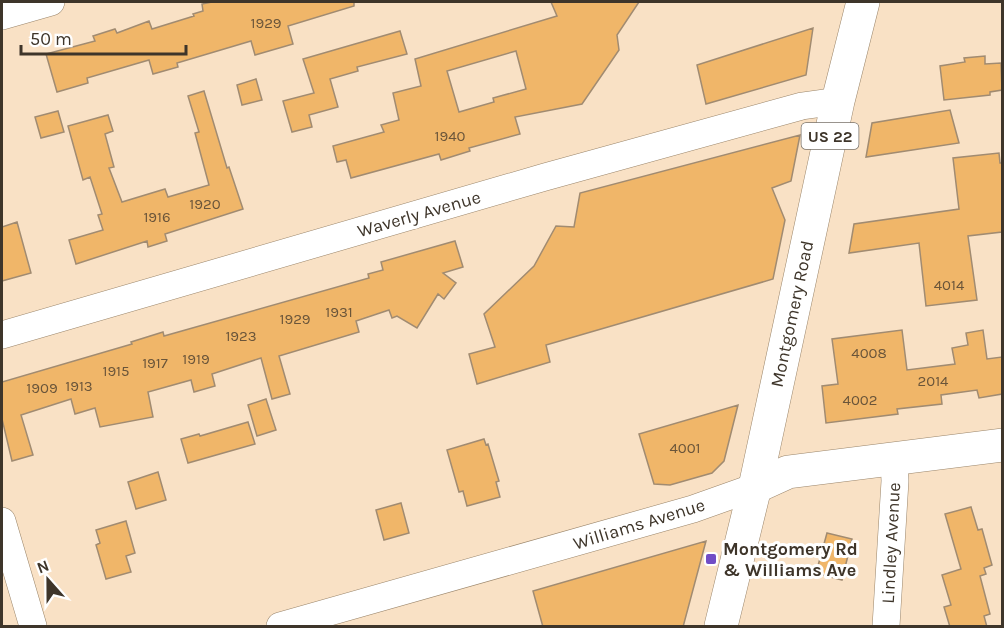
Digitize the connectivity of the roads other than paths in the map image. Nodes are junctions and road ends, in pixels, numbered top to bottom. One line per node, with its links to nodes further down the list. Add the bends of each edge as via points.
1 (51, 2): 3 (street)
2 (863, 2): 4 (main road, Montgomery Road / US 22)
3 (2, 16)
4 (838, 101): 5 (street, Waverly Avenue, via 802,106 545,177); 8 (main road, Montgomery Road / US 22)
5 (2, 335)
6 (1002, 446): 7 (main road, Williams Avenue)
7 (894, 459): 8 (main road, Williams Avenue, via 788,472); 13 (street, Lindley Avenue)
8 (755, 487): 11 (street, Williams Avenue, via 683,512); 12 (main road, Montgomery Road / US 22)
9 (2, 521): 10 (street)
10 (33, 627)
11 (280, 627)
12 (721, 627)
13 (886, 627)

